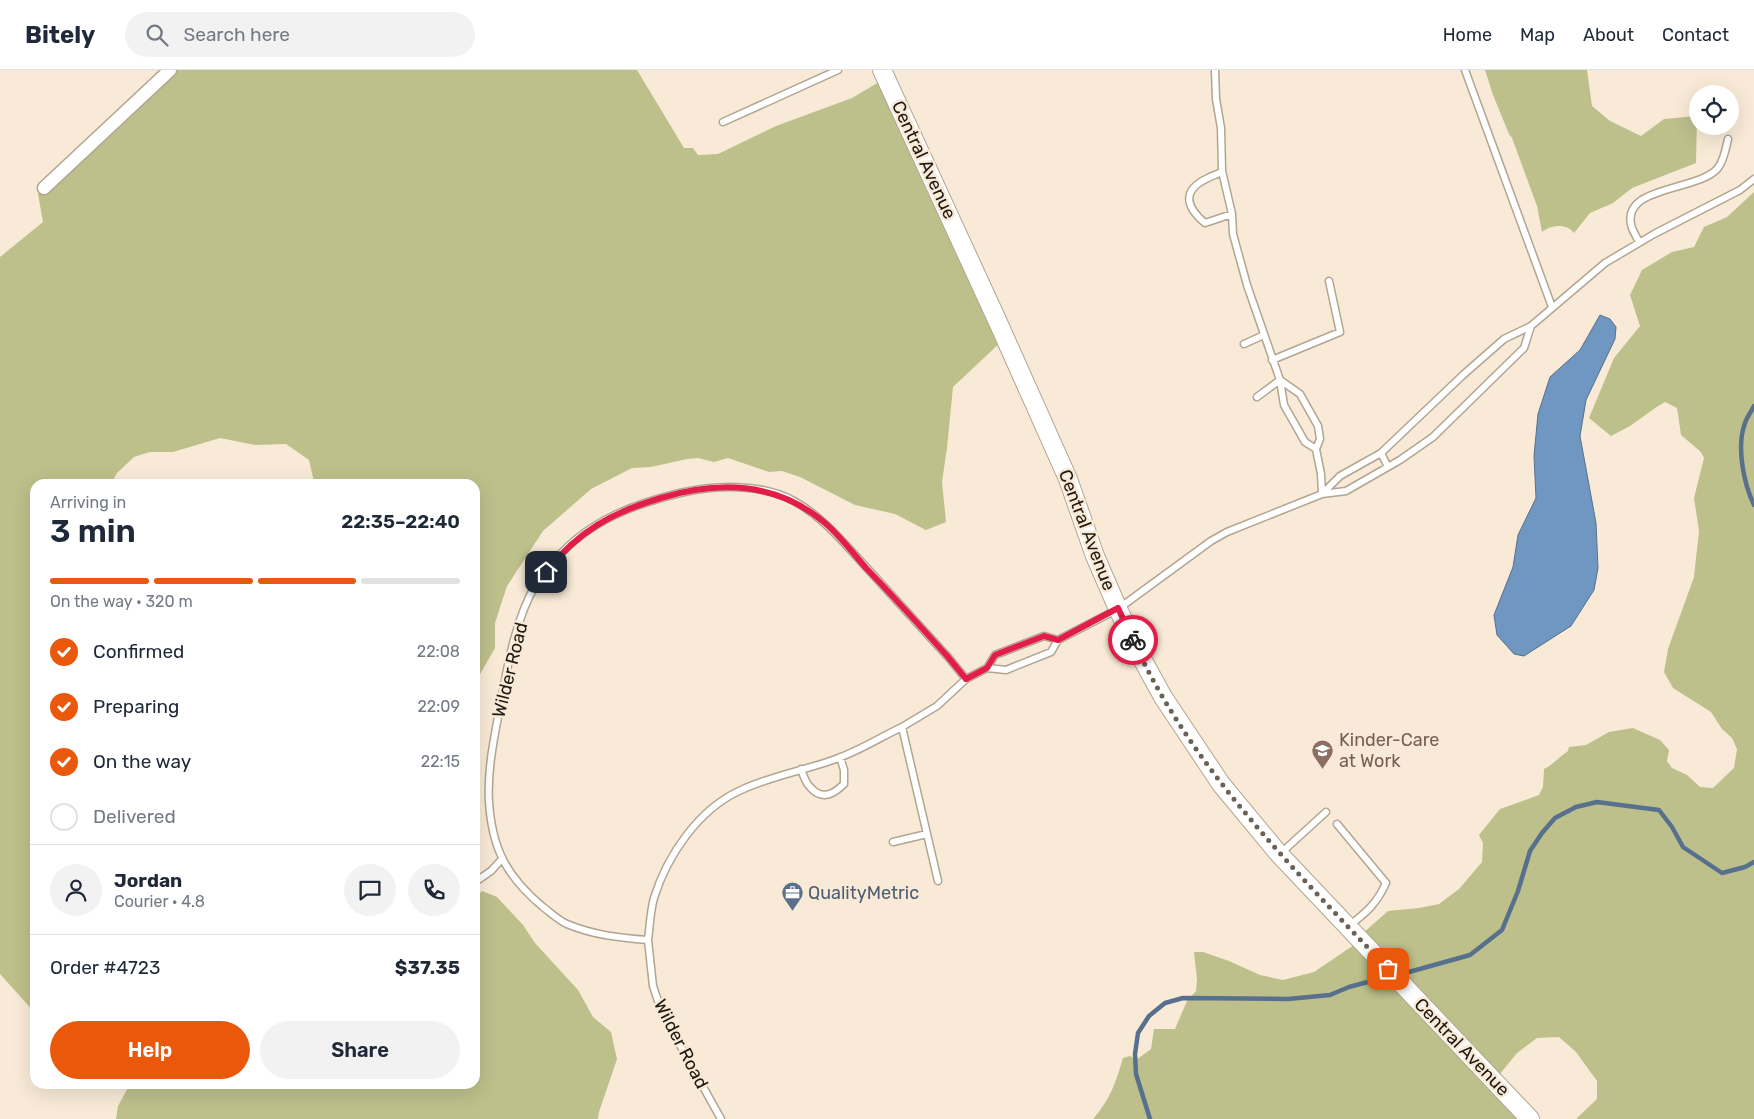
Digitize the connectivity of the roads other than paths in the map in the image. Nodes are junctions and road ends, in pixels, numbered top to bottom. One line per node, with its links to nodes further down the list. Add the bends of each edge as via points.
1 (170, 70): 10 (street)
2 (838, 70): 6 (lane)
3 (882, 70): 25 (main road, Central Avenue, via 1064,470)
4 (1215, 70): 8 (lane)
5 (1465, 70): 14 (lane)
6 (723, 122)
7 (1728, 139): 12 (lane, via 1722,161 1710,174 1643,198 1634,205 1630,216)
8 (1222, 171): 11 (lane); 11 (lane, via 1192,188 1190,204 1205,224)
9 (1754, 179): 12 (lane, via 1740,190)
10 (44, 188)
11 (1232, 214): 16 (lane, via 1233,234)
12 (1639, 242): 14 (lane, via 1605,263)
13 (1330, 281): 18 (lane, via 1340,332)
14 (1552, 307): 15 (lane)
15 (1531, 326): 22 (lane, via 1504,339); 23 (lane, via 1524,348 1434,438)
16 (1264, 335): 17 (lane); 18 (lane)
17 (1244, 344)
18 (1272, 360): 19 (lane)
19 (1280, 380): 20 (lane); 21 (lane, via 1284,405 1305,442); 21 (lane, via 1300,394 1312,414 1320,439)
20 (1257, 397)
21 (1316, 449): 24 (lane)
22 (1381, 453): 23 (lane); 24 (lane, via 1340,476)
23 (1388, 467): 24 (lane, via 1346,491)
24 (1322, 494): 25 (lane, via 1227,532)
25 (1118, 608): 26 (lane); 36 (main road, Central Avenue, via 1163,697 1205,763)
26 (1058, 640): 27 (lane, via 1052,652 1006,670); 27 (lane, via 1044,636 995,655)
27 (987, 668): 28 (lane)
28 (966, 679): 29 (lane, via 937,706); 37 (lane, Wilder Road, via 826,523 794,501 772,492 725,486 691,490 640,504 605,519 581,536 536,583 528,602 510,652 491,751 489,804)
29 (902, 727): 30 (lane); 34 (lane)
30 (840, 757): 31 (lane); 31 (lane, via 844,784 834,794 821,795 809,787)
31 (801, 769): 41 (lane, via 738,791 699,821 680,844 664,872 654,900)
32 (1326, 812): 36 (lane)
33 (1337, 824): 40 (lane, via 1386,883 1378,900)
34 (927, 834): 35 (lane); 39 (lane)
35 (893, 842)
36 (1279, 854): 40 (main road, Central Avenue)
37 (502, 859): 38 (lane); 41 (lane, Wilder Road, via 509,872 533,898 564,923 620,938)
38 (480, 879)
39 (938, 881)
40 (1348, 926): 43 (main road, Central Avenue)
41 (648, 940): 42 (lane, Wilder Road, via 653,986 662,1014)
42 (721, 1119)
43 (1530, 1119)

